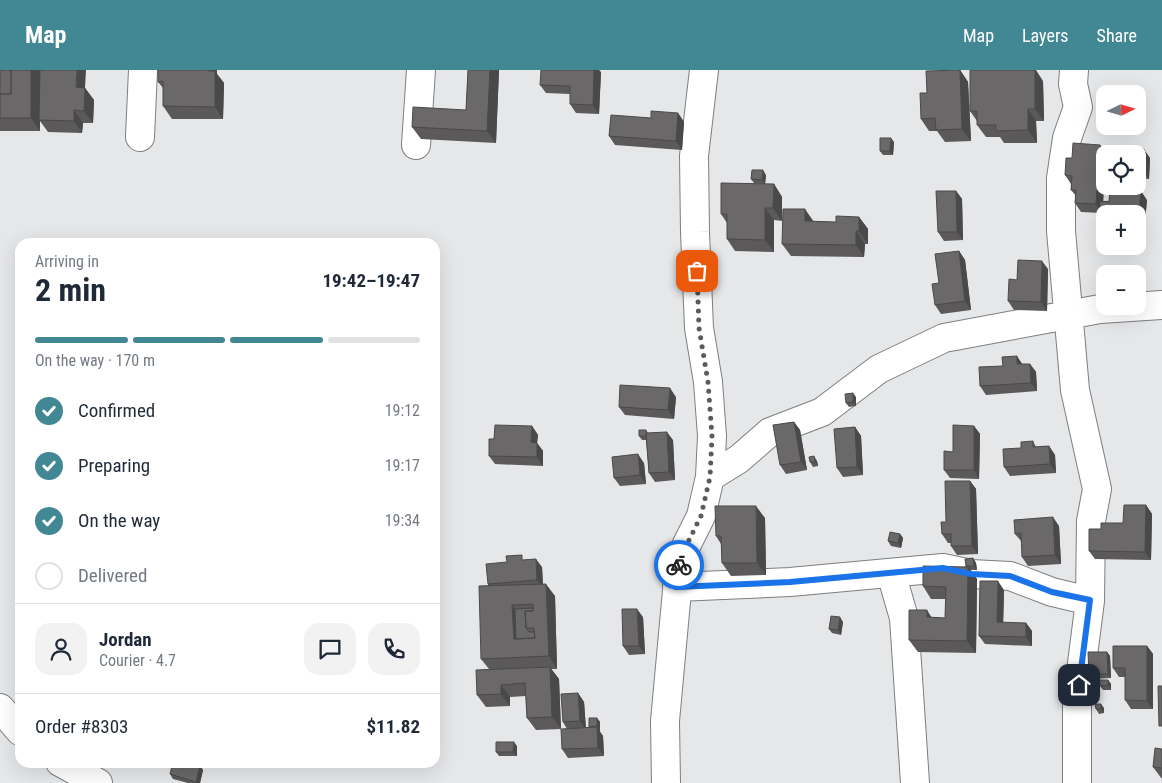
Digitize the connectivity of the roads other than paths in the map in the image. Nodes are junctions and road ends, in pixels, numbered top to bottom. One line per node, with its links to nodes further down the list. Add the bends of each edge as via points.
1 (143, 70): 5 (street)
2 (421, 70): 6 (street)
3 (704, 70): 9 (street, via 694,156 699,328 712,436)
4 (1074, 70): 8 (street, via 1078,107 1067,138 1061,178 1061,231)
5 (140, 137)
6 (416, 145)
7 (1162, 305): 8 (street, via 1100,309)
8 (1068, 316): 9 (street, via 944,338 879,369 822,412 770,432 739,459); 12 (street, via 1075,390 1097,489 1091,521)
9 (710, 477): 11 (street, via 701,516 680,558)
10 (891, 573): 11 (street); 12 (street, via 943,568 971,574 1010,576 1052,592); 18 (street, via 904,618)
11 (676, 587): 17 (street, via 665,721)
12 (1090, 600): 19 (street, via 1077,702)
13 (0, 708): 14 (street)
14 (15, 725)
15 (71, 768): 16 (street)
16 (98, 783)
17 (666, 783)
18 (915, 783)
19 (1078, 783)

